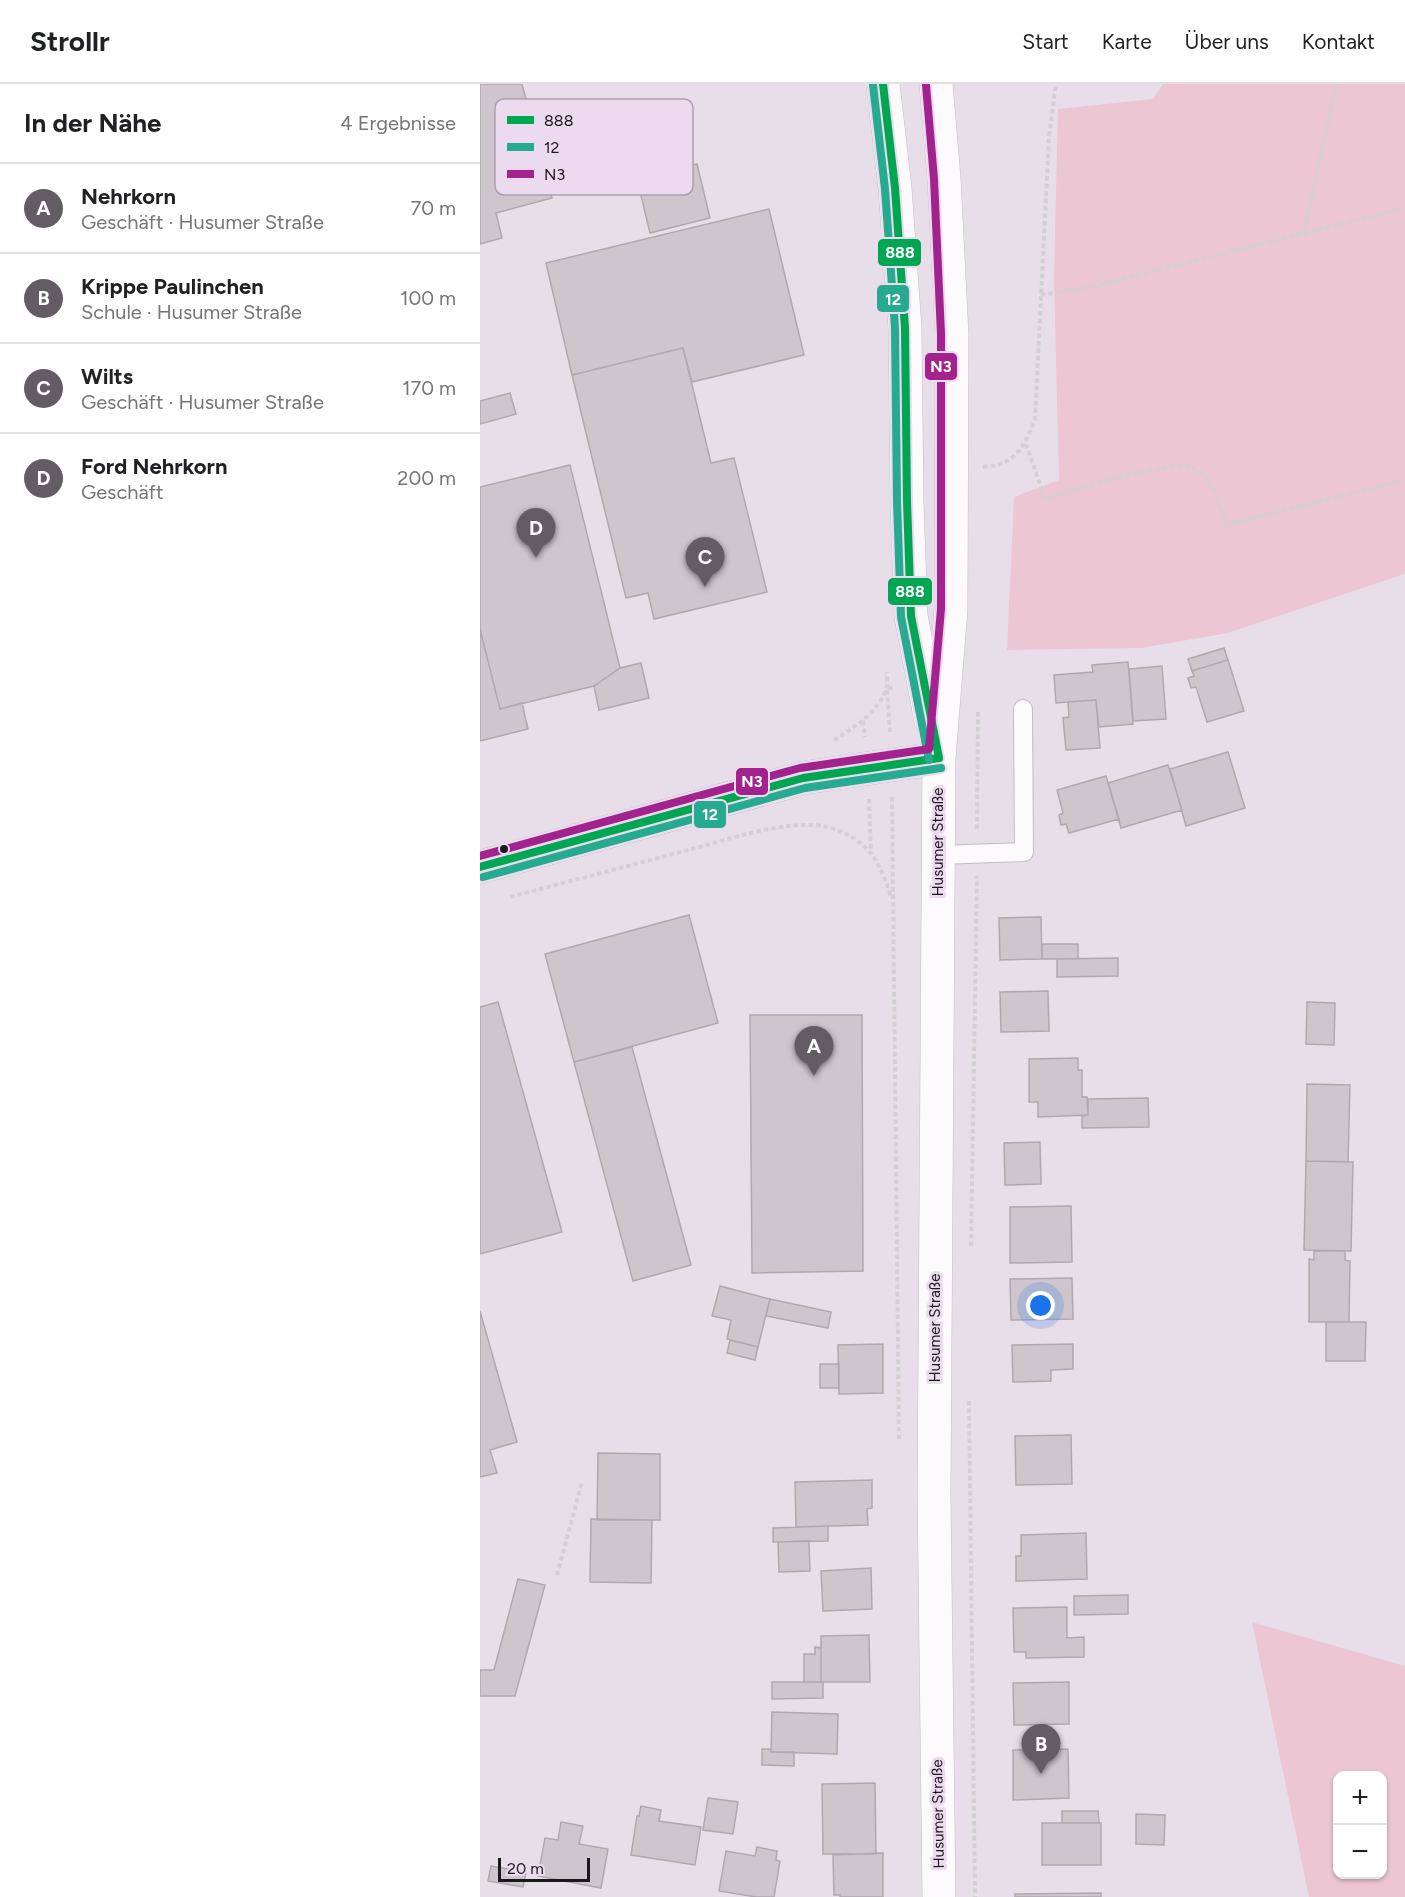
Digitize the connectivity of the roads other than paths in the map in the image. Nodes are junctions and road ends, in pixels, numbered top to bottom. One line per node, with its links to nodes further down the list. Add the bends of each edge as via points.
1 (883, 84): 4 (main road, Husumer Straße, via 905,328 911,616)
2 (936, 84): 4 (main road, Husumer Straße, via 952,334 951,609)
3 (1023, 709): 5 (lane, via 1024,852)
4 (939, 758): 5 (main road, Husumer Straße); 6 (main road, via 803,778)
5 (938, 855): 7 (main road, Husumer Straße, via 934,1494)
6 (480, 867)
7 (939, 1897)

